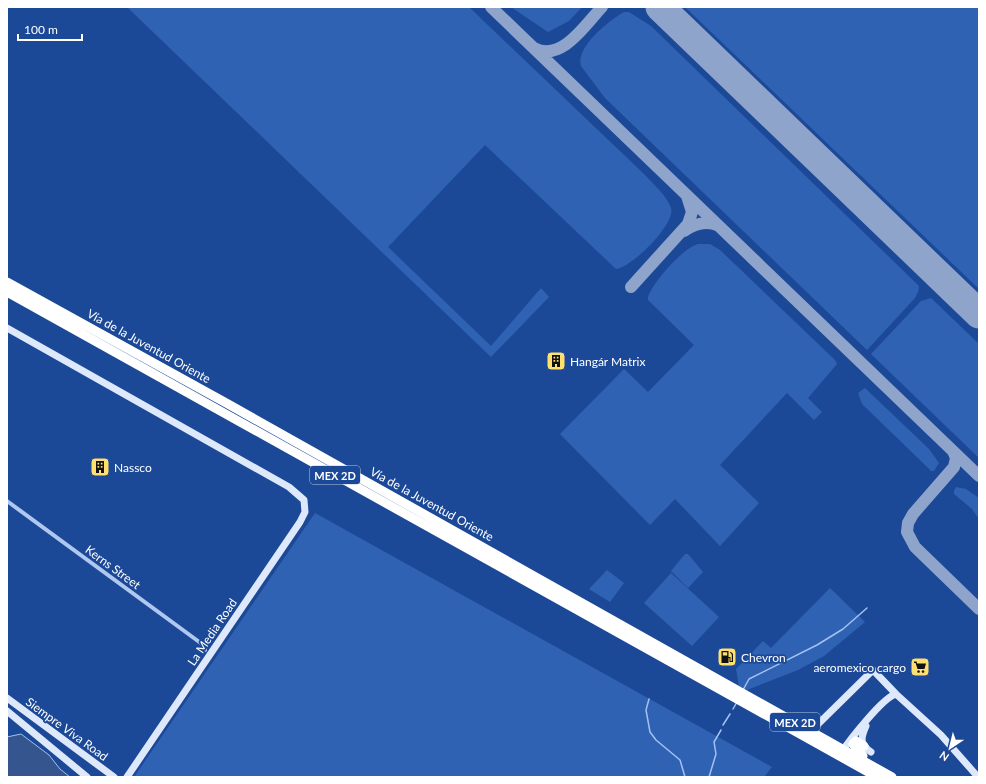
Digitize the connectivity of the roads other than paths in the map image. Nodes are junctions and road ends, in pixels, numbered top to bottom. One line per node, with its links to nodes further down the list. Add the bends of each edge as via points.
1 (7, 283): 2 (highway, Vía de la Juventud Oriente / MEX 2D)
2 (11, 292): 8 (highway, Vía de la Juventud Oriente / MEX 2D, via 663,659); 8 (highway, Vía de la Juventud Oriente / MEX 2D, via 228,404 697,667)
3 (7, 328): 5 (main road)
4 (7, 333): 5 (main road)
5 (301, 496): 19 (main road, La Media Road, via 305,506 300,522)
6 (7, 502): 7 (street, Kerns Street, via 202,644)
7 (205, 650)
8 (735, 694): 11 (highway, MEX 2D)
9 (896, 694): 13 (main road); 14 (main road, via 873,670); 22 (main road, via 933,728 952,755)
10 (7, 698): 18 (main road, Siempre Viva Road)
11 (744, 699): 14 (highway, MEX 2D); 15 (highway, MEX 2D)
12 (7, 711): 17 (main road, Siempre Viva Road)
13 (866, 721): 15 (main road); 16 (main road, via 861,736)
14 (811, 731): 15 (highway, MEX 2D)
15 (842, 752): 16 (highway, MEX 2D); 20 (highway, MEX 2D)
16 (868, 753): 21 (highway, MEX 2D)
17 (87, 777)
18 (114, 777)
19 (127, 777)
20 (877, 777)
21 (892, 777)
22 (978, 777)

